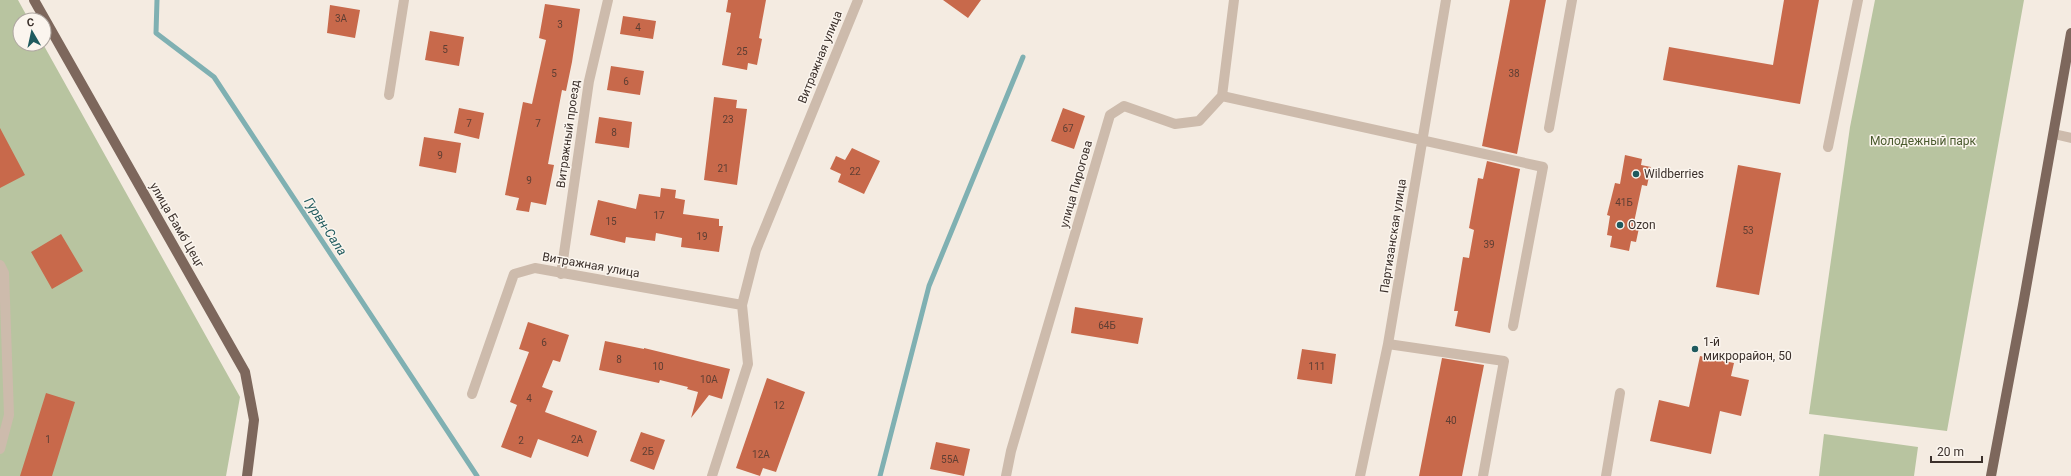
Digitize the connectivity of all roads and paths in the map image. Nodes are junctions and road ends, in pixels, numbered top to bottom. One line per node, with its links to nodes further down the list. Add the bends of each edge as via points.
1 (34, 0): 26 (main road, улица Бамб Цецг, via 245,372 254,420)
2 (404, 0): 10 (street)
3 (608, 0): 18 (street, Витражный проезд, via 589,81)
4 (858, 0): 19 (street, Витражная улица, via 756,250)
5 (1234, 0): 11 (street)
6 (1446, 0): 15 (street, Партизанская улица)
7 (1572, 0): 12 (street)
8 (1858, 0): 16 (street)
9 (2071, 33): 13 (main road)
10 (389, 95)
11 (1222, 96): 15 (street); 28 (street, улица Пирогова, via 1199,121 1176,124 1124,106 1110,115 1011,451)
12 (1549, 128)
13 (2054, 134): 14 (street); 32 (main road)
14 (2071, 138)
15 (1422, 142): 20 (street, via 1543,167); 21 (street, Партизанская улица)
16 (1828, 147)
17 (0, 265): 22 (street, via 4,273)
18 (561, 274): 19 (street, Витражная улица); 24 (street, Витражная улица, via 535,268 514,274)
19 (742, 305): 27 (street, Витражная улица, via 748,364)
20 (1512, 326)
21 (1388, 344): 29 (street, Партизанская улица); 30 (street, via 1504,361)
22 (3, 353): 25 (street, via 9,415)
23 (1620, 392): 31 (street)
24 (472, 394)
25 (0, 449)
26 (247, 476)
27 (712, 476)
28 (1006, 476)
29 (1360, 476)
30 (1483, 476)
31 (1606, 476)
32 (1991, 476)

